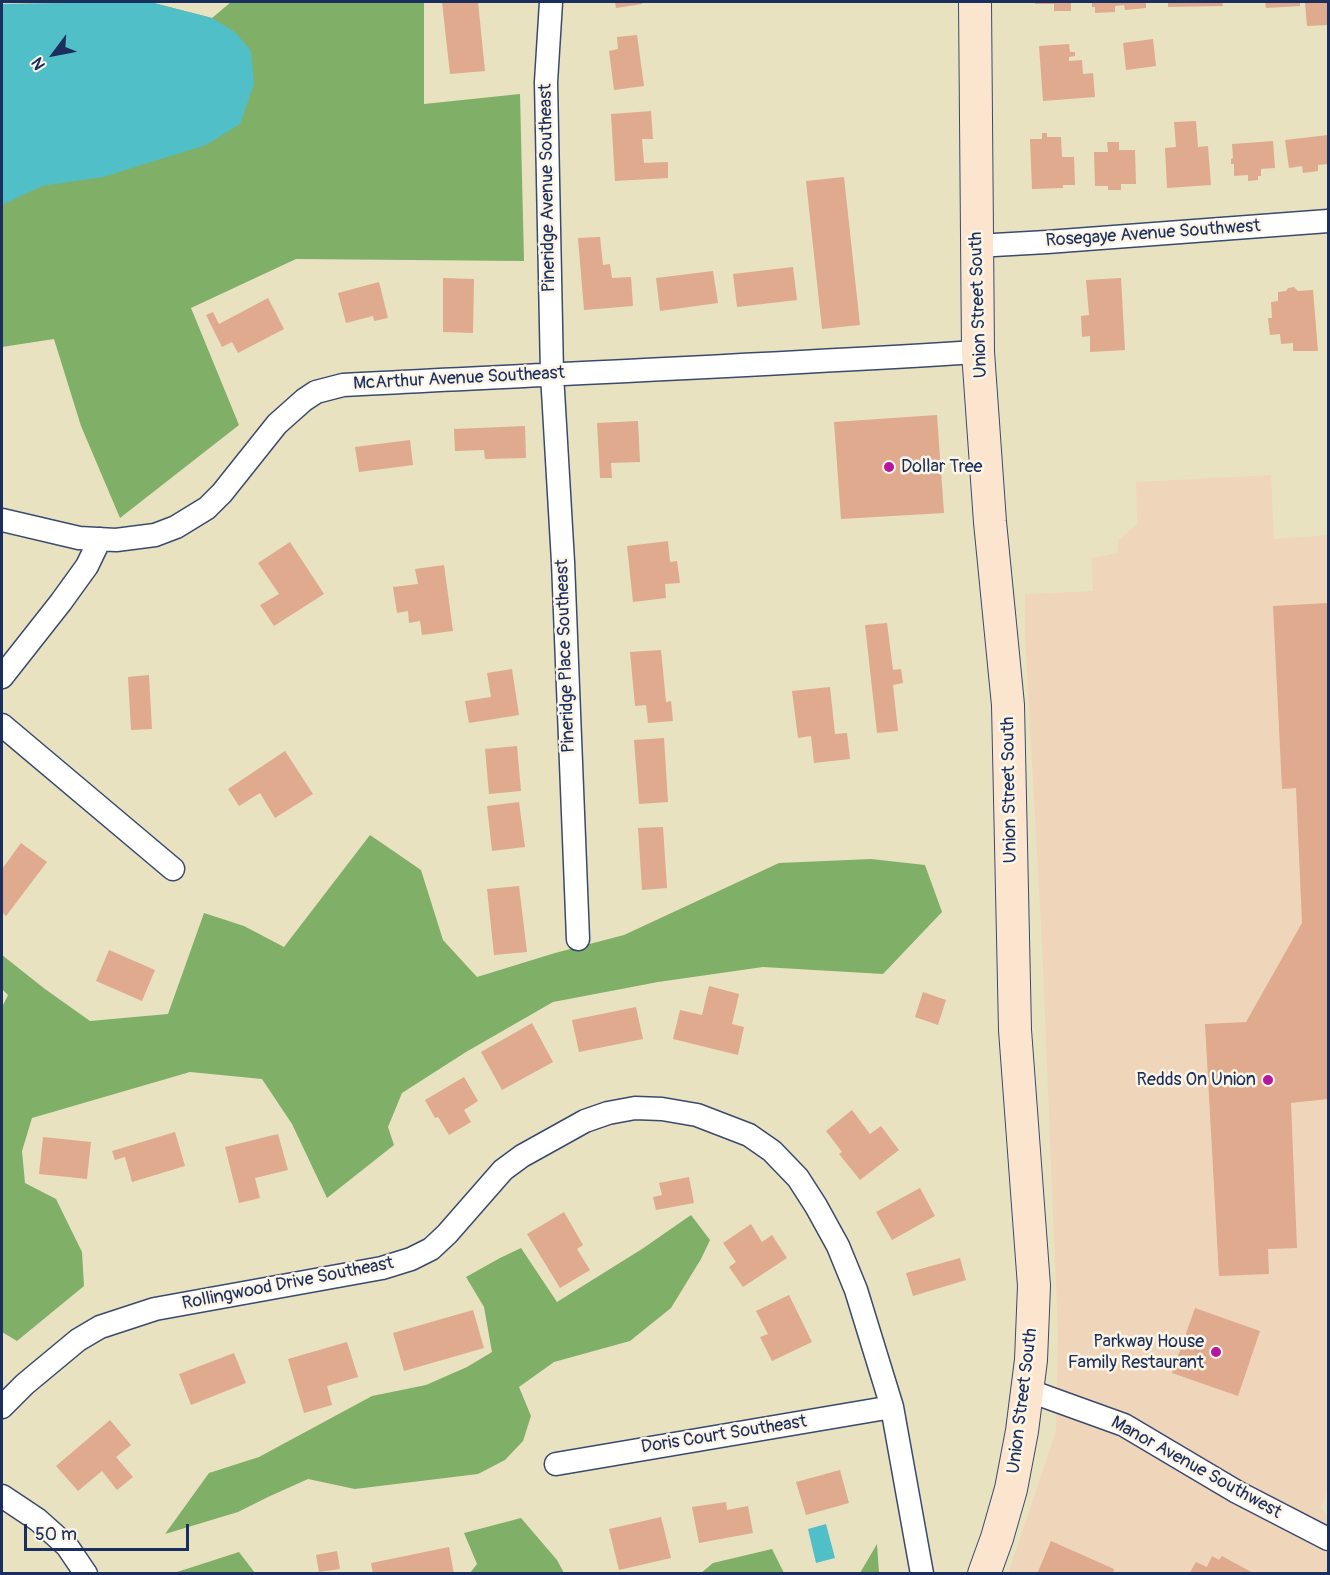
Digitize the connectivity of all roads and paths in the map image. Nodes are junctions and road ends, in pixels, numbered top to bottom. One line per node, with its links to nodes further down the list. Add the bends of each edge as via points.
1 (551, 2): 6 (street, Pineridge Avenue Southeast, via 546,82)
2 (975, 2): 4 (main road, Union Street South)
3 (1329, 221): 4 (street, Rosegaye Avenue Southwest)
4 (976, 246): 5 (main road, Union Street South)
5 (978, 352): 6 (street, McArthur Avenue Southeast); 13 (main road, Union Street South, via 1008,705 1015,1030 1034,1286)
6 (552, 374): 8 (street, McArthur Avenue Southeast, via 343,385 316,392 277,424 207,508 155,535); 12 (street, Pineridge Place Southeast)
7 (2, 520): 8 (street, McArthur Avenue Southeast, via 79,538)
8 (100, 539): 9 (street, via 87,566)
9 (2, 677)
10 (2, 725): 11 (street)
11 (173, 869)
12 (578, 939)
13 (1027, 1390): 18 (street, Manor Avenue Southwest, via 1124,1425 1237,1492); 21 (main road, Union Street South, via 1011,1489)
14 (2, 1407): 15 (street, Rollingwood Drive Southeast, via 78,1340 100,1327 155,1309 382,1268 411,1259 431,1249 503,1170 522,1156 585,1121 635,1108 696,1115 749,1135 772,1151 798,1178 838,1246 856,1290)
15 (892, 1407): 16 (street, Doris Court Southeast); 20 (street, Rollingwood Drive Southeast)
16 (556, 1464)
17 (2, 1496): 19 (street, via 67,1546)
18 (1329, 1539)
19 (86, 1574)
20 (922, 1574)
21 (984, 1574)

